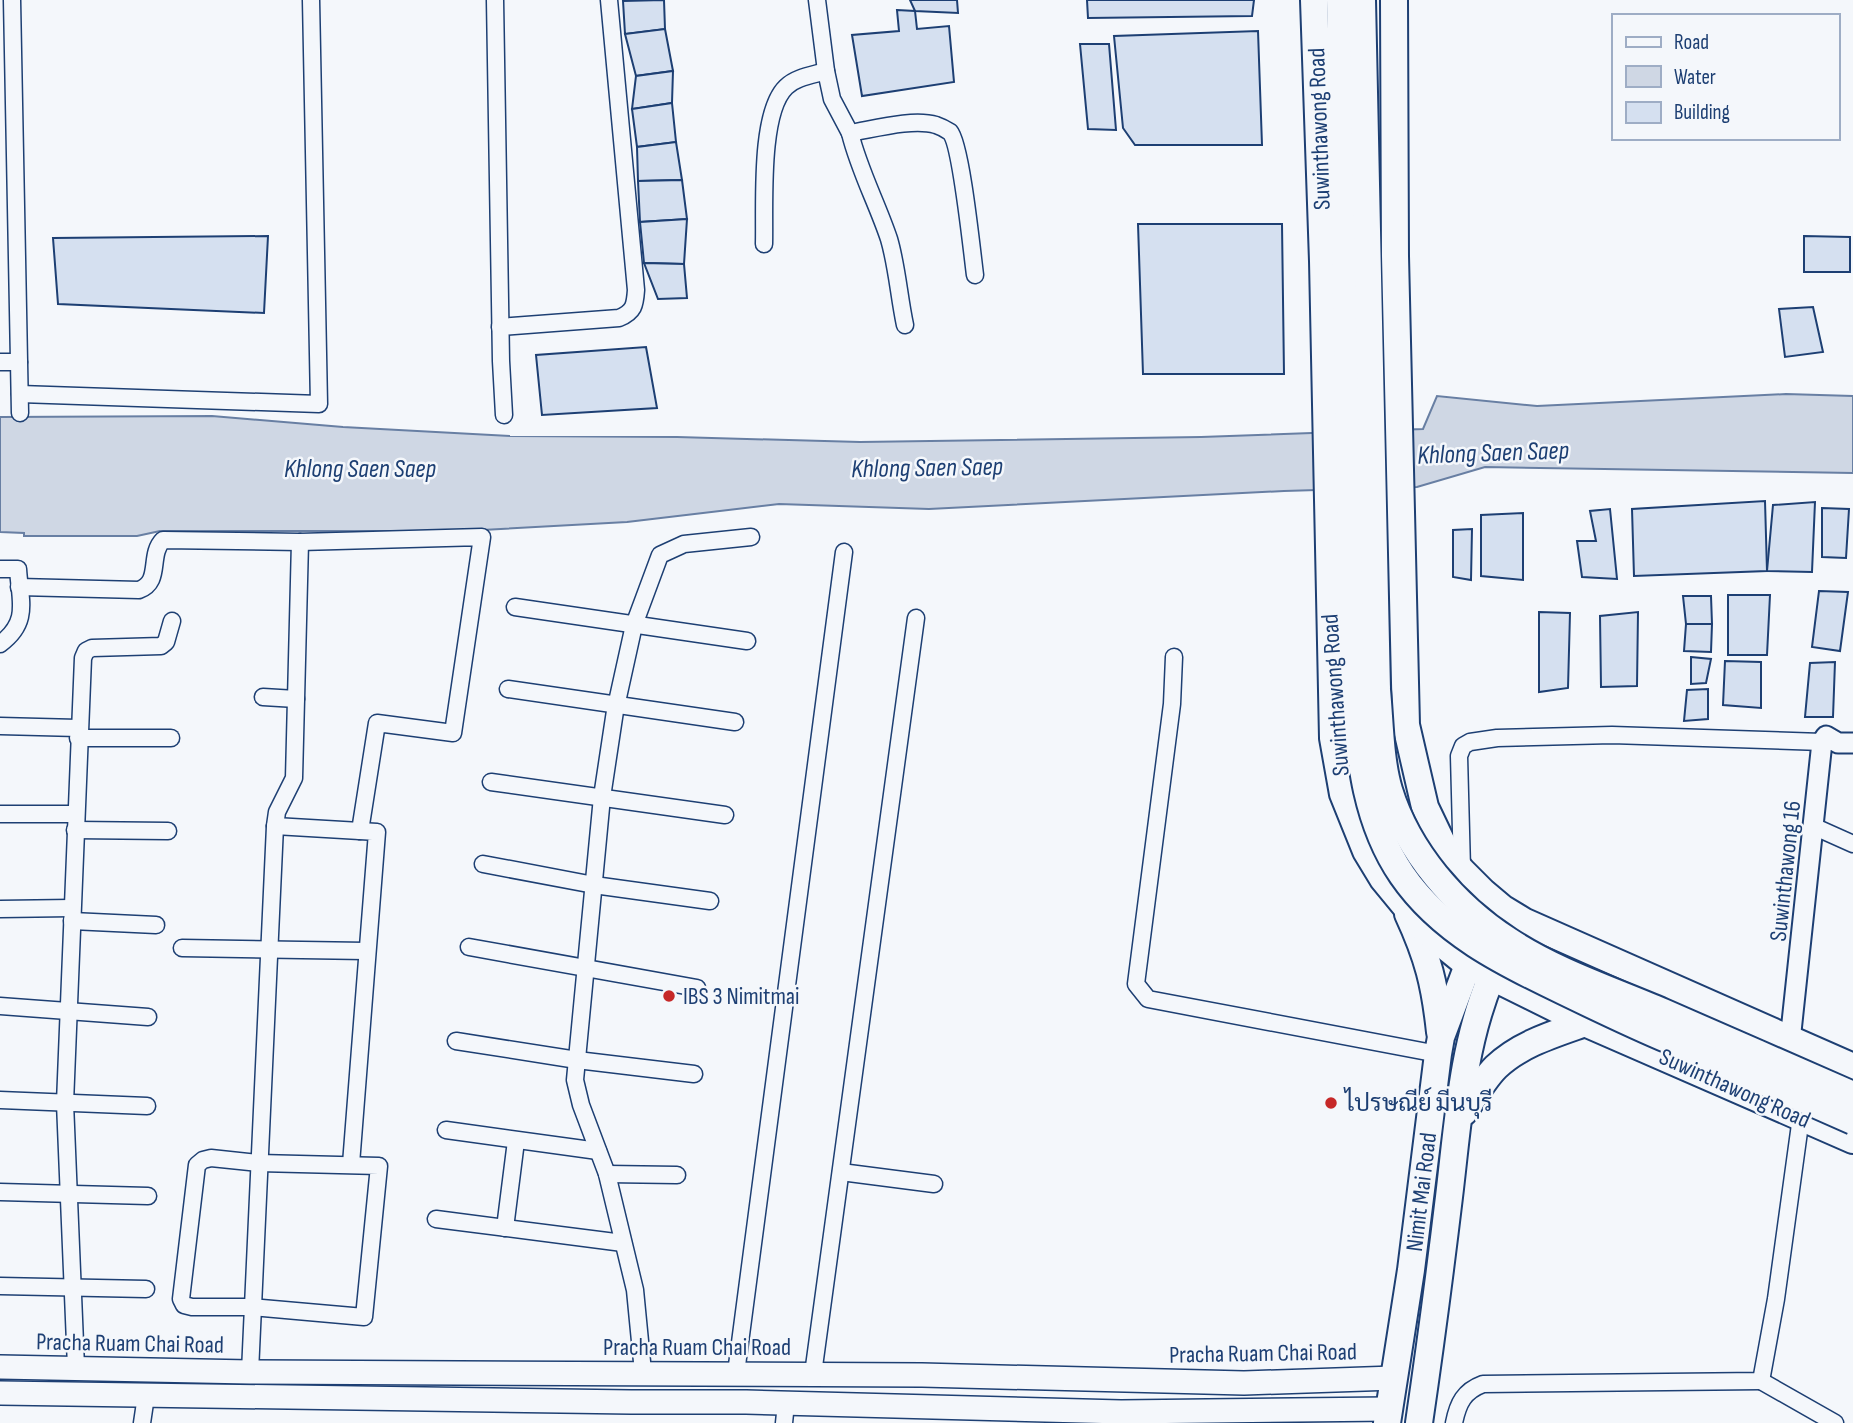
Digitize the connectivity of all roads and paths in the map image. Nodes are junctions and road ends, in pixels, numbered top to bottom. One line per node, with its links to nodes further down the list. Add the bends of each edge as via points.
1 (12, 0): 17 (street)
2 (311, 0): 18 (street, via 319,404)
3 (495, 0): 15 (street)
4 (609, 0): 15 (street, via 635,304 620,318)
5 (817, 0): 10 (street)
6 (1314, 0): 57 (main road, Suwinthawong Road, via 1333,738 1343,794 1366,851)
7 (1340, 0): 87 (main road, Suwinthawong Road, bridge, via 1354,694 1367,795 1382,839 1402,876 1471,943 1626,1021)
8 (1362, 0): 81 (main road, Suwinthawong Road, bridge, via 1377,690 1389,789 1408,832 1448,890 1510,942)
9 (1394, 0): 54 (main road, via 1406,725 1425,807)
10 (826, 71): 11 (street, via 832,99); 12 (street, via 793,81 773,108 767,135)
11 (850, 133): 13 (street, via 916,122 950,132 957,146); 14 (street, via 889,240)
12 (764, 244)
13 (975, 275)
14 (905, 325)
15 (500, 327): 20 (street)
16 (0, 362): 17 (street)
17 (19, 362): 18 (street)
18 (20, 394): 19 (street)
19 (20, 413)
20 (504, 415)
21 (751, 537): 29 (street, via 684,544 660,555)
22 (300, 542): 25 (street, via 163,540 157,548 152,581 139,590); 35 (street); 51 (street, via 482,537 453,733 377,723)
23 (844, 552): 112 (street)
24 (0, 569): 25 (street, via 18,569)
25 (19, 587): 31 (street, via 19,625)
26 (515, 607): 29 (street)
27 (916, 618): 94 (street)
28 (172, 621): 39 (street, via 162,646 86,651)
29 (634, 625): 30 (street); 36 (street)
30 (747, 641)
31 (0, 644)
32 (1174, 657): 77 (street, via 1136,984 1148,999)
33 (508, 689): 36 (street)
34 (263, 696): 35 (street)
35 (296, 699): 48 (street, via 294,778)
36 (616, 704): 37 (street); 44 (street)
37 (735, 722)
38 (0, 726): 39 (street)
39 (78, 733): 40 (street); 47 (street)
40 (171, 738)
41 (1822, 742): 42 (street, via 1826,736 1838,743); 49 (street, Suwinthawong 16); 54 (street, via 1612,735 1470,741 1459,755)
42 (1853, 743)
43 (491, 782): 44 (street)
44 (602, 797): 46 (street); 55 (street)
45 (0, 814): 47 (street)
46 (725, 815)
47 (75, 822): 50 (street); 60 (street)
48 (275, 826): 51 (street); 65 (street)
49 (1815, 827): 52 (street); 76 (street, Suwinthawong 16)
50 (168, 831)
51 (360, 831): 66 (street, via 377,832)
52 (1853, 844)
53 (483, 864): 55 (street)
54 (1462, 872): 58 (main road)
55 (594, 885): 56 (street); 68 (street)
56 (710, 901)
57 (1404, 905): 67 (main road, Suwinthawong Road); 77 (main road, via 1432,974)
58 (1502, 908): 61 (main road); 67 (main road, Nimit Mai Road)
59 (0, 909): 60 (street)
60 (72, 915): 62 (street); 72 (street)
61 (1525, 922): 69 (main road, Nimit Mai Road); 76 (main road)
62 (156, 925)
63 (469, 947): 68 (street)
64 (183, 948): 65 (street)
65 (269, 951): 66 (street); 92 (street)
66 (366, 951): 93 (street)
67 (1468, 965): 69 (main road, Suwinthawong Road); 77 (main road, Nimit Mai Road)
68 (586, 967): 70 (street); 78 (street)
69 (1491, 978): 74 (main road, Suwinthawong Road); 86 (main road, Nimit Mai Road, via 1471,1041)
70 (697, 988)
71 (0, 1006): 72 (street)
72 (68, 1012): 73 (street); 83 (street)
73 (148, 1017)
74 (1585, 1023): 85 (main road, Suwinthawong Road); 86 (main road, via 1544,1037 1507,1058 1494,1069)
75 (456, 1041): 78 (street)
76 (1790, 1041): 79 (main road)
77 (1439, 1046): 114 (main road, Nimit Mai Road)
78 (577, 1060): 80 (street); 91 (street, via 575,1080)
79 (1853, 1067)
80 (694, 1074)
81 (1853, 1095)
82 (0, 1100): 83 (street)
83 (65, 1103): 84 (street); 99 (street)
84 (147, 1106)
85 (1801, 1116): 89 (main road, Suwinthawong Road); 115 (street, via 1776,1299)
86 (1458, 1121): 125 (main road, Nimit Mai Road)
87 (1853, 1121)
88 (446, 1130): 90 (street)
89 (1853, 1140)
90 (516, 1141): 91 (street); 102 (street)
91 (597, 1151): 95 (street)
92 (259, 1163): 93 (street); 107 (street); 107 (street, via 211,1158 198,1165 181,1299 192,1307)
93 (351, 1164): 107 (street, via 379,1166 364,1317)
94 (841, 1172): 97 (street); 113 (street)
95 (607, 1174): 96 (street); 103 (street)
96 (677, 1175)
97 (934, 1184)
98 (0, 1192): 99 (street)
99 (68, 1194): 100 (street); 105 (street)
100 (148, 1196)
101 (436, 1219): 102 (street)
102 (505, 1228): 103 (street)
103 (623, 1243): 111 (street, via 635,1290)
104 (0, 1286): 105 (street)
105 (72, 1288): 106 (street); 109 (street)
106 (146, 1289)
107 (252, 1307): 110 (street)
108 (0, 1367): 109 (main road, Pracha Ruam Chai Road)
109 (76, 1367): 110 (main road, Pracha Ruam Chai Road)
110 (250, 1372): 111 (main road, Pracha Ruam Chai Road)
111 (643, 1372): 112 (main road, Pracha Ruam Chai Road)
112 (736, 1373): 113 (main road, Pracha Ruam Chai Road)
113 (813, 1374): 116 (main road, Pracha Ruam Chai Road)
114 (1394, 1378): 116 (main road, Pracha Ruam Chai Road); 121 (main road, Nimit Mai Road)
115 (1757, 1382): 126 (street, via 1483,1384 1464,1394); 127 (street)
116 (1244, 1383): 123 (main road)
117 (0, 1393): 118 (main road)
118 (146, 1396): 119 (main road); 124 (street)
119 (785, 1413): 120 (main road)
120 (1009, 1416): 122 (main road)
121 (1388, 1416): 123 (main road)
122 (1120, 1417): 123 (main road)
123 (1242, 1417)
124 (142, 1423)
125 (1419, 1423)
126 (1454, 1423)
127 (1835, 1423)

